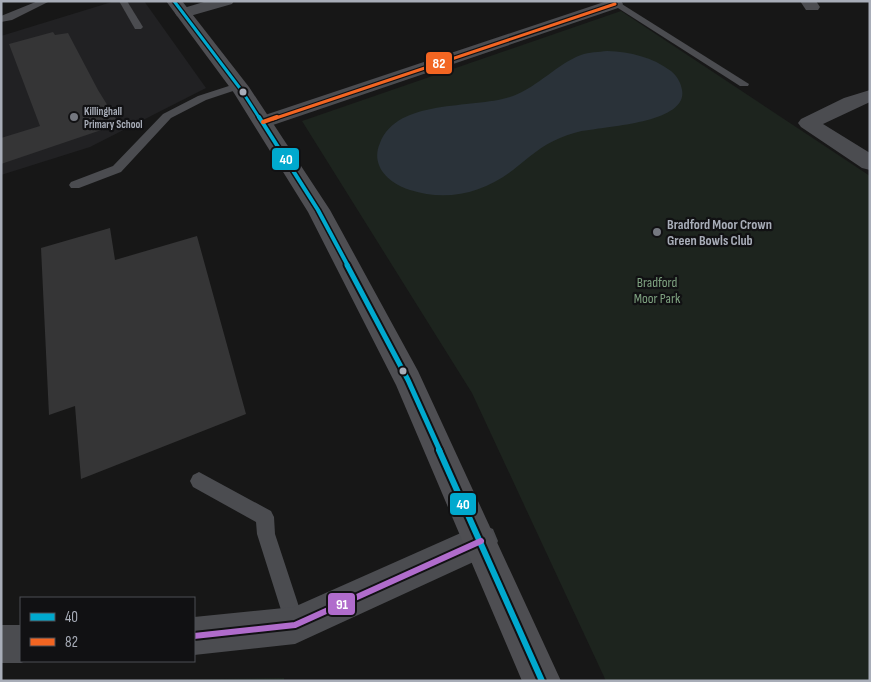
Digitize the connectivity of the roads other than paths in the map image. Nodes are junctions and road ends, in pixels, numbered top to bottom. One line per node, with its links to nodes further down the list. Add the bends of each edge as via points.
1 (46, 1): 6 (lane)
2 (123, 1): 7 (lane)
3 (226, 1): 5 (street)
4 (613, 3): 8 (lane); 11 (street)
5 (178, 7): 9 (highway)
6 (1, 19)
7 (138, 27)
8 (744, 84)
9 (238, 86): 11 (highway); 13 (lane, via 202,98 166,116 117,169)
10 (870, 96): 12 (street, via 808,123)
11 (263, 122): 15 (highway, via 318,210 408,380)
12 (870, 163)
13 (75, 185)
14 (199, 481): 16 (lane, via 265,517 266,534)
15 (481, 541): 16 (street); 20 (highway)
16 (295, 625): 17 (street)
17 (195, 636)
18 (1, 644): 19 (street)
19 (20, 644)
20 (542, 681)

